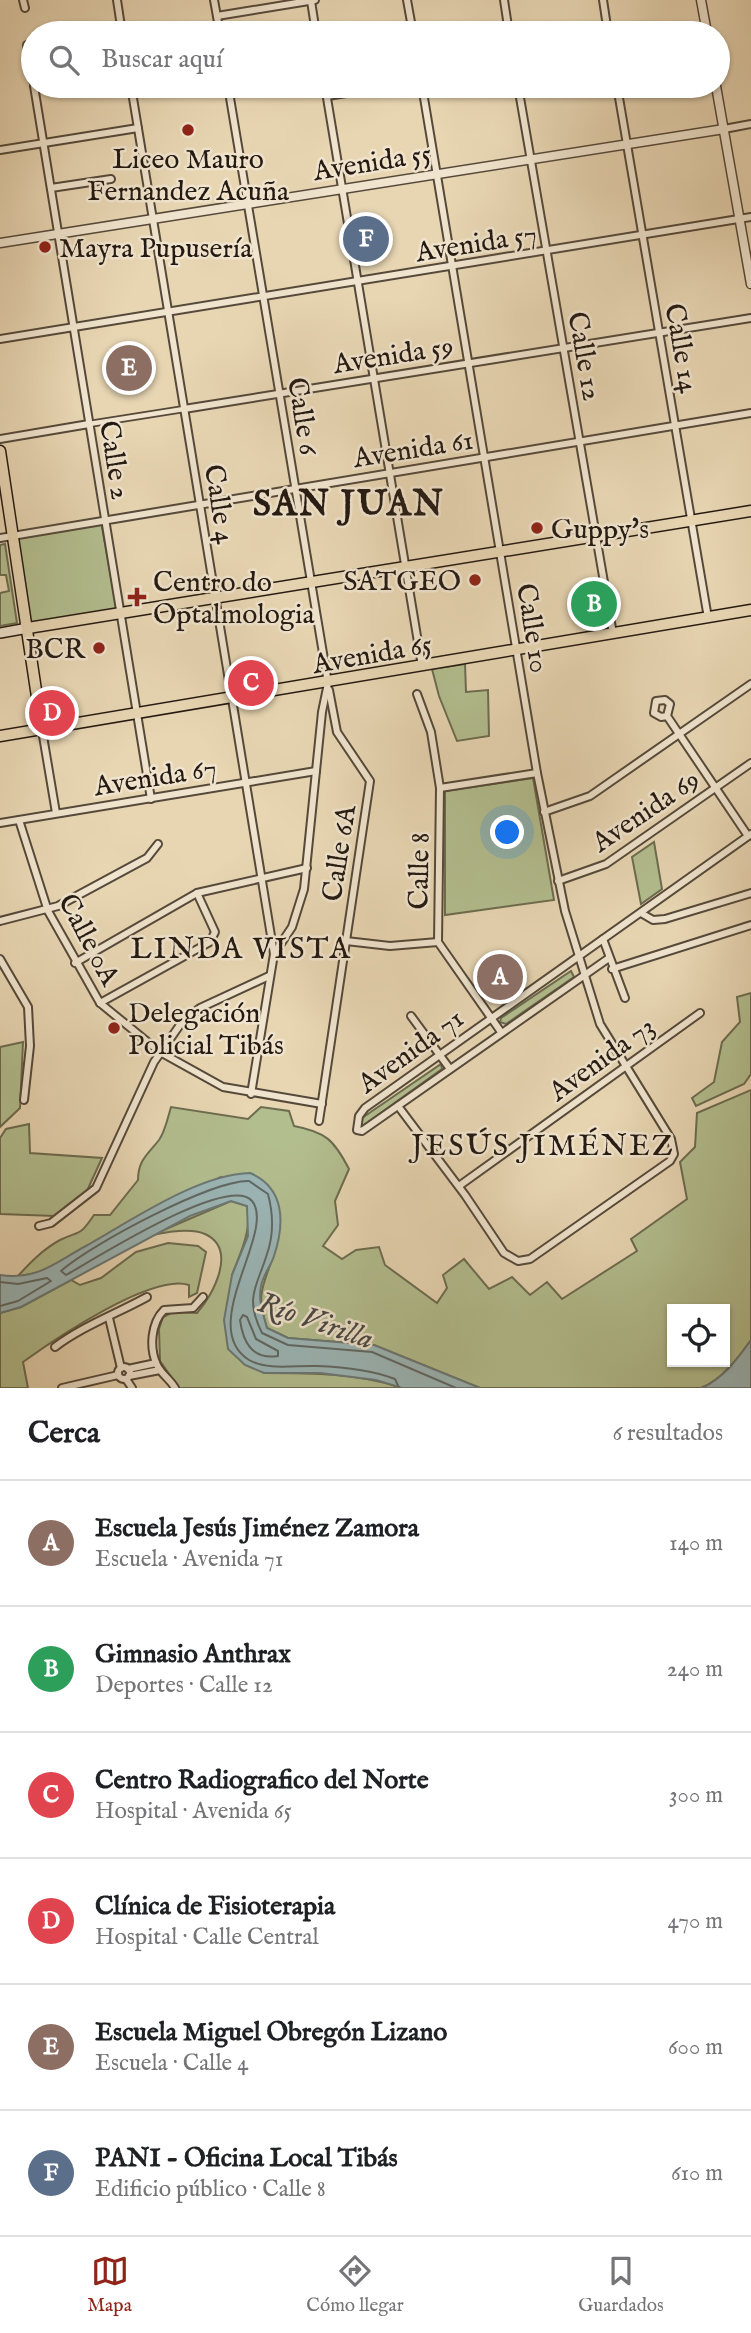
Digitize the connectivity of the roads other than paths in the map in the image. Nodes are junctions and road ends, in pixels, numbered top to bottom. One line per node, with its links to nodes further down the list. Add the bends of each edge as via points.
1 (23, 0): 9 (street)
2 (117, 0): 11 (street)
3 (214, 0): 10 (street)
4 (313, 0): 10 (street); 13 (street)
5 (407, 0): 14 (street)
6 (504, 0): 15 (street)
7 (603, 0): 16 (street)
8 (701, 0): 17 (street)
9 (25, 8)
10 (217, 16): 12 (street)
11 (120, 21)
12 (218, 21)
13 (315, 21)
14 (411, 21)
15 (507, 21)
16 (606, 21)
17 (705, 21)
18 (36, 98): 29 (street, Calle 2)
19 (133, 98): 27 (street, Calle 4)
20 (230, 98): 37 (street, Calle 6)
21 (327, 98): 36 (street)
22 (424, 98): 33 (street, Calle 10)
23 (521, 98): 32 (street, Calle 12)
24 (619, 98): 30 (street, Calle 14)
25 (718, 98): 28 (street)
26 (751, 124): 28 (street, Avenida 55)
27 (138, 128): 29 (street); 39 (street, Calle 4)
28 (724, 129): 30 (street, Avenida 55); 40 (street)
29 (43, 143): 31 (street); 35 (street, Calle 2)
30 (627, 144): 32 (street, Avenida 55); 42 (street, Calle 14)
31 (0, 150)
32 (531, 159): 33 (street, Avenida 55); 44 (street, Calle 12)
33 (437, 174): 36 (street, Avenida 55); 45 (street, Calle 10)
34 (111, 178): 35 (street)
35 (51, 188): 41 (street, Calle 2)
36 (342, 189): 37 (street, Avenida 55); 47 (street)
37 (247, 204): 39 (street, Avenida 55); 48 (street, Calle 6)
38 (751, 217): 40 (street, Avenida 57)
39 (153, 219): 41 (street, Avenida 55); 49 (street, Calle 4)
40 (740, 221): 42 (street, Avenida 57); 46 (street)
41 (58, 233): 43 (street, Avenida 55); 51 (street, Calle 2)
42 (643, 236): 44 (street, Avenida 57); 52 (street, Calle 14)
43 (0, 243)
44 (547, 251): 45 (street, Avenida 57); 54 (street, Calle 12)
45 (453, 267): 47 (street, Avenida 57); 55 (street, Calle 10)
46 (751, 279)
47 (358, 282): 48 (street, Avenida 57); 56 (street)
48 (263, 297): 49 (street, Avenida 57); 57 (street, Calle 6)
49 (168, 312): 51 (street, Avenida 57); 58 (street, Calle 4)
50 (751, 318): 52 (street, Avenida 59)
51 (74, 327): 53 (street, Avenida 57); 60 (street, Calle 2)
52 (659, 332): 54 (street, Avenida 59); 61 (street, Calle 14)
53 (0, 339)
54 (564, 348): 55 (street, Avenida 59); 63 (street, Calle 12)
55 (469, 363): 56 (street, Avenida 59); 65 (street, Calle 10)
56 (374, 379): 57 (street, Avenida 59); 66 (street)
57 (279, 394): 58 (street, Avenida 59); 67 (street, Calle 6)
58 (184, 409): 60 (street, Avenida 59); 68 (street, Calle 4)
59 (751, 413): 61 (street, Avenida 61)
60 (89, 424): 62 (street, Avenida 59); 71 (street, Calle 2)
61 (675, 426): 63 (street, Avenida 61); 70 (street, Calle 14)
62 (0, 439)
63 (580, 442): 65 (street, Avenida 61); 73 (street, Calle 12)
64 (0, 451): 72 (main road)
65 (486, 457): 66 (street, Avenida 61); 75 (street, Calle 10)
66 (390, 473): 67 (street, Avenida 61); 76 (street)
67 (295, 489): 68 (street, Avenida 61); 77 (street, Calle 6)
68 (200, 505): 71 (street, Avenida 61); 78 (street, Calle 4)
69 (751, 511): 70 (main road)
70 (692, 520): 73 (main road); 81 (street, Calle 14)
71 (105, 521): 72 (street, Avenida 61); 80 (street, Calle 2)
72 (13, 536): 74 (street, Avenida 61); 82 (main road)
73 (597, 536): 75 (main road); 84 (street, Calle 12)
74 (0, 538)
75 (501, 551): 76 (main road); 85 (street, Calle 10)
76 (406, 566): 77 (main road); 86 (street)
77 (311, 582): 78 (main road); 87 (street, Calle 6)
78 (215, 597): 80 (main road); 90 (street, Calle 4)
79 (751, 610): 81 (main road, Avenida 65)
80 (120, 612): 82 (main road); 93 (street, Calle 2)
81 (708, 618): 84 (main road, Avenida 65)
82 (28, 628): 83 (main road); 95 (main road)
83 (0, 633)
84 (613, 634): 85 (main road, Avenida 65)
85 (516, 651): 86 (main road, Avenida 65); 100 (street, Calle 10)
86 (422, 667): 87 (main road, Avenida 65)
87 (328, 683): 90 (main road, Avenida 65); 91 (street, Calle 6A); 92 (street, Calle 6)
88 (751, 684): 96 (street)
89 (417, 694): 103 (street, Calle 8, via 431,732)
90 (232, 699): 93 (main road, Avenida 65); 101 (street, Calle 4)
91 (332, 711): 92 (street); 121 (street, Calle 6A, via 337,732 370,781)
92 (322, 712): 99 (street, Calle 6)
93 (136, 715): 95 (main road, Avenida 65); 104 (street, Calle 2)
94 (667, 716): 96 (street)
95 (42, 730): 97 (main road, Avenida 65); 106 (street)
96 (679, 734): 102 (street); 105 (street, via 590,796)
97 (0, 736)
98 (751, 763): 102 (street, Avenida 69)
99 (316, 771): 101 (street, Avenida 67); 111 (street, Calle 6)
100 (537, 773): 103 (street); 105 (street, Calle 10)
101 (246, 783): 104 (street, Avenida 67); 112 (street, Calle 4)
102 (716, 786): 109 (street); 113 (street, Avenida 69, via 606,864)
103 (440, 788): 122 (street, Calle 8)
104 (150, 799): 106 (street, Avenida 67)
105 (544, 812): 113 (street, Calle 10)
106 (57, 813): 107 (street, Avenida 67)
107 (19, 820): 108 (street, Avenida 67); 116 (street, Calle 0A)
108 (0, 823)
109 (750, 835): 117 (street, Avenida 71)
110 (158, 845): 116 (street, via 147,858)
111 (307, 868): 112 (street); 123 (street, Calle 6, via 292,927)
112 (261, 878): 114 (street); 123 (street, Calle 4)
113 (558, 881): 124 (street, Calle 10)
114 (197, 893): 127 (street); 132 (street, via 215,932 210,942)
115 (751, 893): 117 (street, via 686,914 653,920)
116 (48, 911): 118 (street); 127 (street, Calle 0A)
117 (641, 913): 120 (street, Avenida 71)
118 (0, 921)
119 (751, 925): 128 (street)
120 (603, 939): 124 (street, Avenida 71); 125 (street)
121 (345, 941): 122 (street, via 390,946); 143 (street, Calle 6A)
122 (438, 942): 135 (street, Calle 8)
123 (274, 954): 130 (street, Calle 4)
124 (578, 957): 129 (street, Calle 10); 135 (street, Avenida 71)
125 (609, 958): 128 (street); 129 (street, Avenida 71)
126 (0, 959): 142 (street, via 28,1007 30,1046)
127 (75, 963): 132 (street, Calle 0A)
128 (612, 969): 131 (street)
129 (583, 975): 136 (street, Avenida 71); 139 (street, Calle 10, via 600,1024)
130 (269, 976): 137 (street, via 200,1008 182,1022); 141 (street, Calle 4)
131 (625, 998)
132 (100, 1003): 137 (street, Calle 0A)
133 (699, 1013): 139 (street, Avenida 73)
134 (411, 1016): 138 (street)
135 (491, 1018): 136 (street, Calle 8); 138 (street, Avenida 71)
136 (501, 1032): 140 (street, Avenida 71)
137 (160, 1052): 141 (street, Avenida 71, via 223,1087); 147 (street, via 96,1188 51,1223)
138 (440, 1054): 140 (street); 144 (street, Avenida 71, via 365,1108 357,1130)
139 (625, 1066): 146 (street, Avenida 73); 146 (street, Calle 10, via 671,1139 674,1154 670,1161 530,1259 517,1261 504,1253)
140 (450, 1069): 144 (street, Avenida 71)
141 (251, 1094): 143 (street, Avenida 71)
142 (24, 1100)
143 (322, 1104): 145 (street, Calle 6A)
144 (398, 1106): 146 (street)
145 (319, 1121)
146 (459, 1186)
147 (39, 1226)
148 (147, 1297): 150 (street)
149 (204, 1297): 152 (street, via 193,1308 171,1307 160,1314 152,1342)
150 (109, 1318): 151 (street, via 76,1331); 153 (street)
151 (55, 1347)
152 (158, 1367): 153 (street); 156 (street)
153 (124, 1373): 154 (street); 155 (street)
154 (62, 1388)
155 (132, 1388)
156 (175, 1388)

